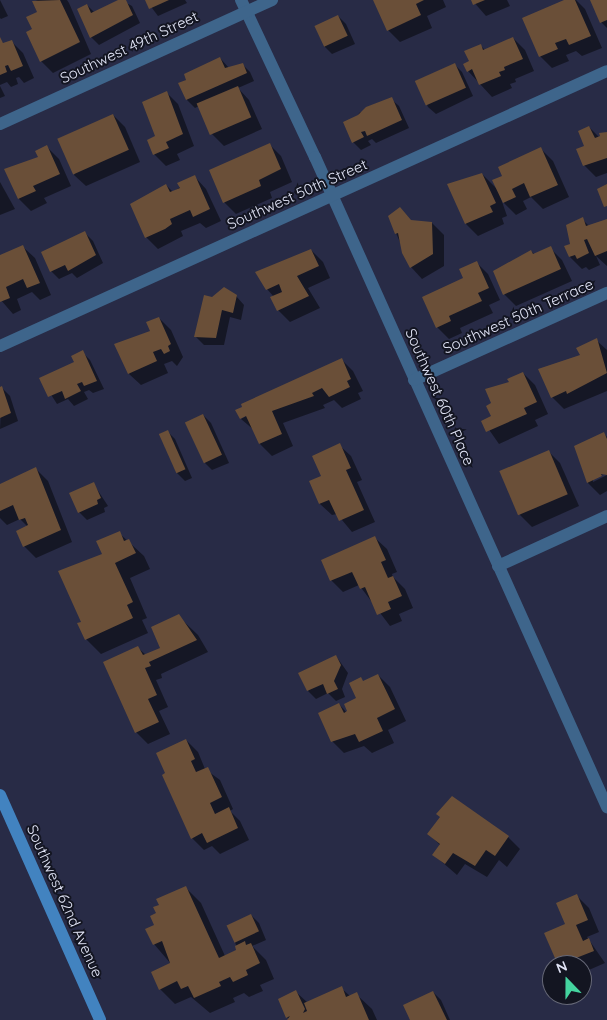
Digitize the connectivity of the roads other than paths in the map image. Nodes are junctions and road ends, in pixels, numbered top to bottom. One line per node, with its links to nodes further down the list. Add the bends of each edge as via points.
1 (272, 0): 2 (street, Southwest 49th Street)
2 (244, 6): 4 (street, Southwest 49th Street); 5 (street, Southwest 60th Place)
3 (607, 71): 5 (street, Southwest 50th Street)
4 (0, 124)
5 (332, 195): 7 (street, Southwest 50th Street); 8 (street, Southwest 60th Place)
6 (607, 293): 8 (street, Southwest 50th Terrace)
7 (0, 346)
8 (414, 380): 10 (street, Southwest 60th Place)
9 (607, 516): 10 (street)
10 (498, 566): 12 (street, Southwest 60th Place)
11 (0, 795): 13 (street, Southwest 62nd Avenue)
12 (607, 808)
13 (100, 1020)

